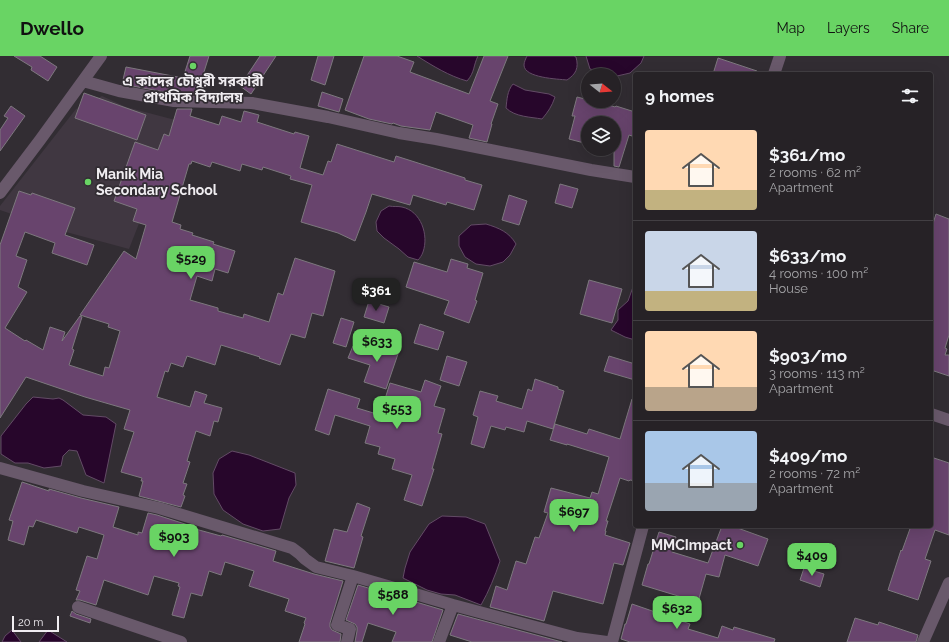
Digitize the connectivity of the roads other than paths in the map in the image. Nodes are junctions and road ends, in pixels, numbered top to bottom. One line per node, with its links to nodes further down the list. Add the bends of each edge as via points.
1 (101, 56): 4 (street)
2 (780, 56): 3 (street)
3 (775, 72)
4 (83, 81): 5 (street, via 119,91 174,101 252,103 328,116 399,133); 6 (street)
5 (633, 177)
6 (0, 193)
7 (933, 415): 8 (street)
8 (949, 420)
9 (0, 468): 11 (street, via 83,491 159,508 292,548 316,567)
10 (642, 528): 19 (street)
11 (353, 576): 13 (street); 16 (street, via 337,625 350,629)
12 (949, 583): 20 (street)
13 (453, 605): 17 (street); 18 (street, via 577,638)
14 (78, 607): 15 (street)
15 (181, 642)
16 (347, 642)
17 (439, 642)
18 (607, 642)
19 (612, 642)
20 (923, 642)

